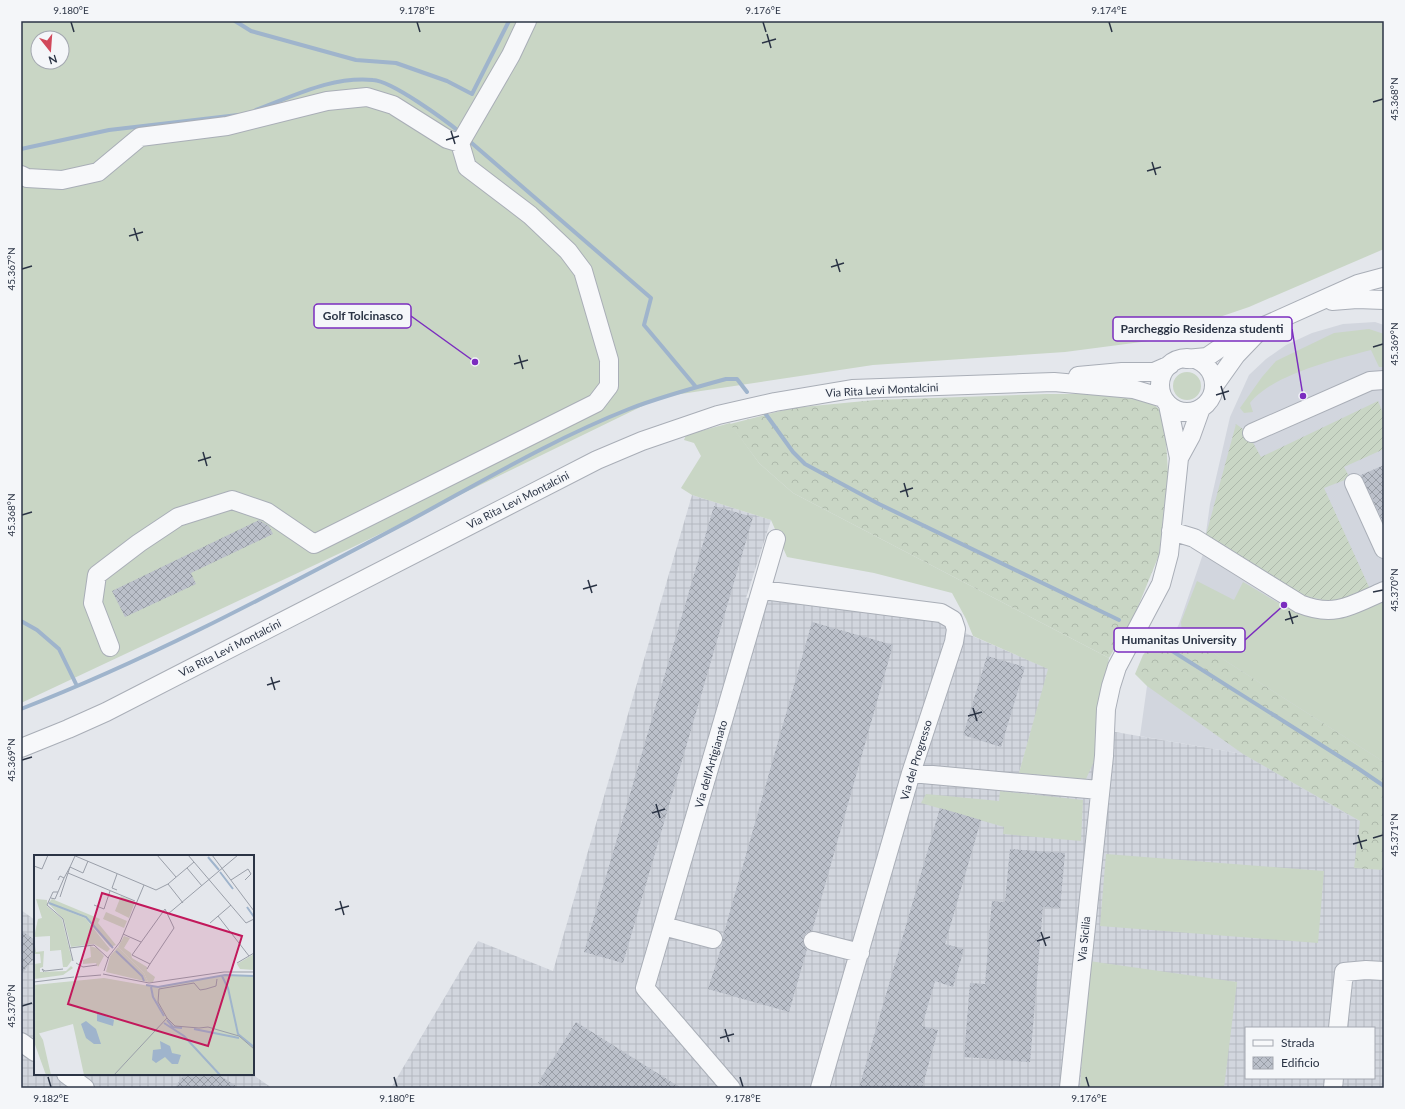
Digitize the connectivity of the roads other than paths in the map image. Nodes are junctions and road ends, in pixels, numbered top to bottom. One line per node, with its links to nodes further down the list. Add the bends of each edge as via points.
1 (527, 21): 2 (street, via 511,55)
2 (460, 143): 3 (street, via 447,138 393,105 367,97 326,101 227,126 140,137 98,172 62,180 27,178); 22 (street, via 467,167 530,215 568,250 583,271 609,360 609,386 596,403 314,544 267,512 232,500 178,518 97,575 93,603)
3 (21, 175)
4 (1384, 277): 6 (street, Via Rita Levi Montalcini, via 1358,284)
5 (1384, 300): 6 (street, Via Rita Levi Montalcini, via 1357,298)
6 (1317, 303): 7 (street, Via Rita Levi Montalcini)
7 (1262, 327): 8 (street, Via Rita Levi Montalcini, via 1239,335 1207,357); 11 (street, Via Rita Levi Montalcini, via 1236,355)
8 (1178, 362): 10 (street, Via Rita Levi Montalcini, via 1154,372 1083,374); 11 (street, via 1195,360 1209,370); 12 (street, via 1164,372 1161,380 1161,389)
9 (1384, 380): 14 (street, via 1360,385)
10 (1054, 382): 12 (street, Via Rita Levi Montalcini, via 1133,389); 23 (street, Via Rita Levi Montalcini, via 852,389 820,393 718,415 642,441 557,480 106,712)
11 (1214, 386): 13 (street, Via Rita Levi Montalcini, via 1213,395)
12 (1166, 401): 13 (street, Via Rita Levi Montalcini, via 1176,410 1184,412 1193,412); 15 (street)
13 (1201, 408): 15 (street, via 1191,436)
14 (1252, 433)
15 (1179, 458): 17 (street, Via Sicilia)
16 (1354, 483): 19 (street)
17 (1171, 531): 21 (street, via 1194,538 1300,604 1316,610 1334,610); 25 (street, Via Sicilia, via 1169,554 1161,584 1117,667 1111,686 1106,709 1104,756)
18 (776, 539): 20 (street, Via dell'Artigianato)
19 (1384, 549)
20 (762, 590): 24 (street, Via del Progresso, via 941,614 953,620 956,629 954,642); 26 (street, Via dell'Artigianato)
21 (1384, 591)
22 (110, 647)
23 (21, 748)
24 (911, 773): 25 (street); 29 (street, Via del Progresso)
25 (1099, 790): 38 (street, Via Sicilia)
26 (663, 926): 27 (street); 36 (street, Via dell'Artigianato, via 645,988)
27 (714, 939)
28 (813, 941): 29 (street)
29 (860, 953): 37 (street, Via del Progresso)
30 (1384, 971): 31 (street, via 1344,972)
31 (1338, 1027)
32 (21, 1042): 33 (street)
33 (34, 1051)
34 (67, 1075): 35 (street)
35 (85, 1088)
36 (731, 1088)
37 (820, 1088)
38 (1069, 1088)

